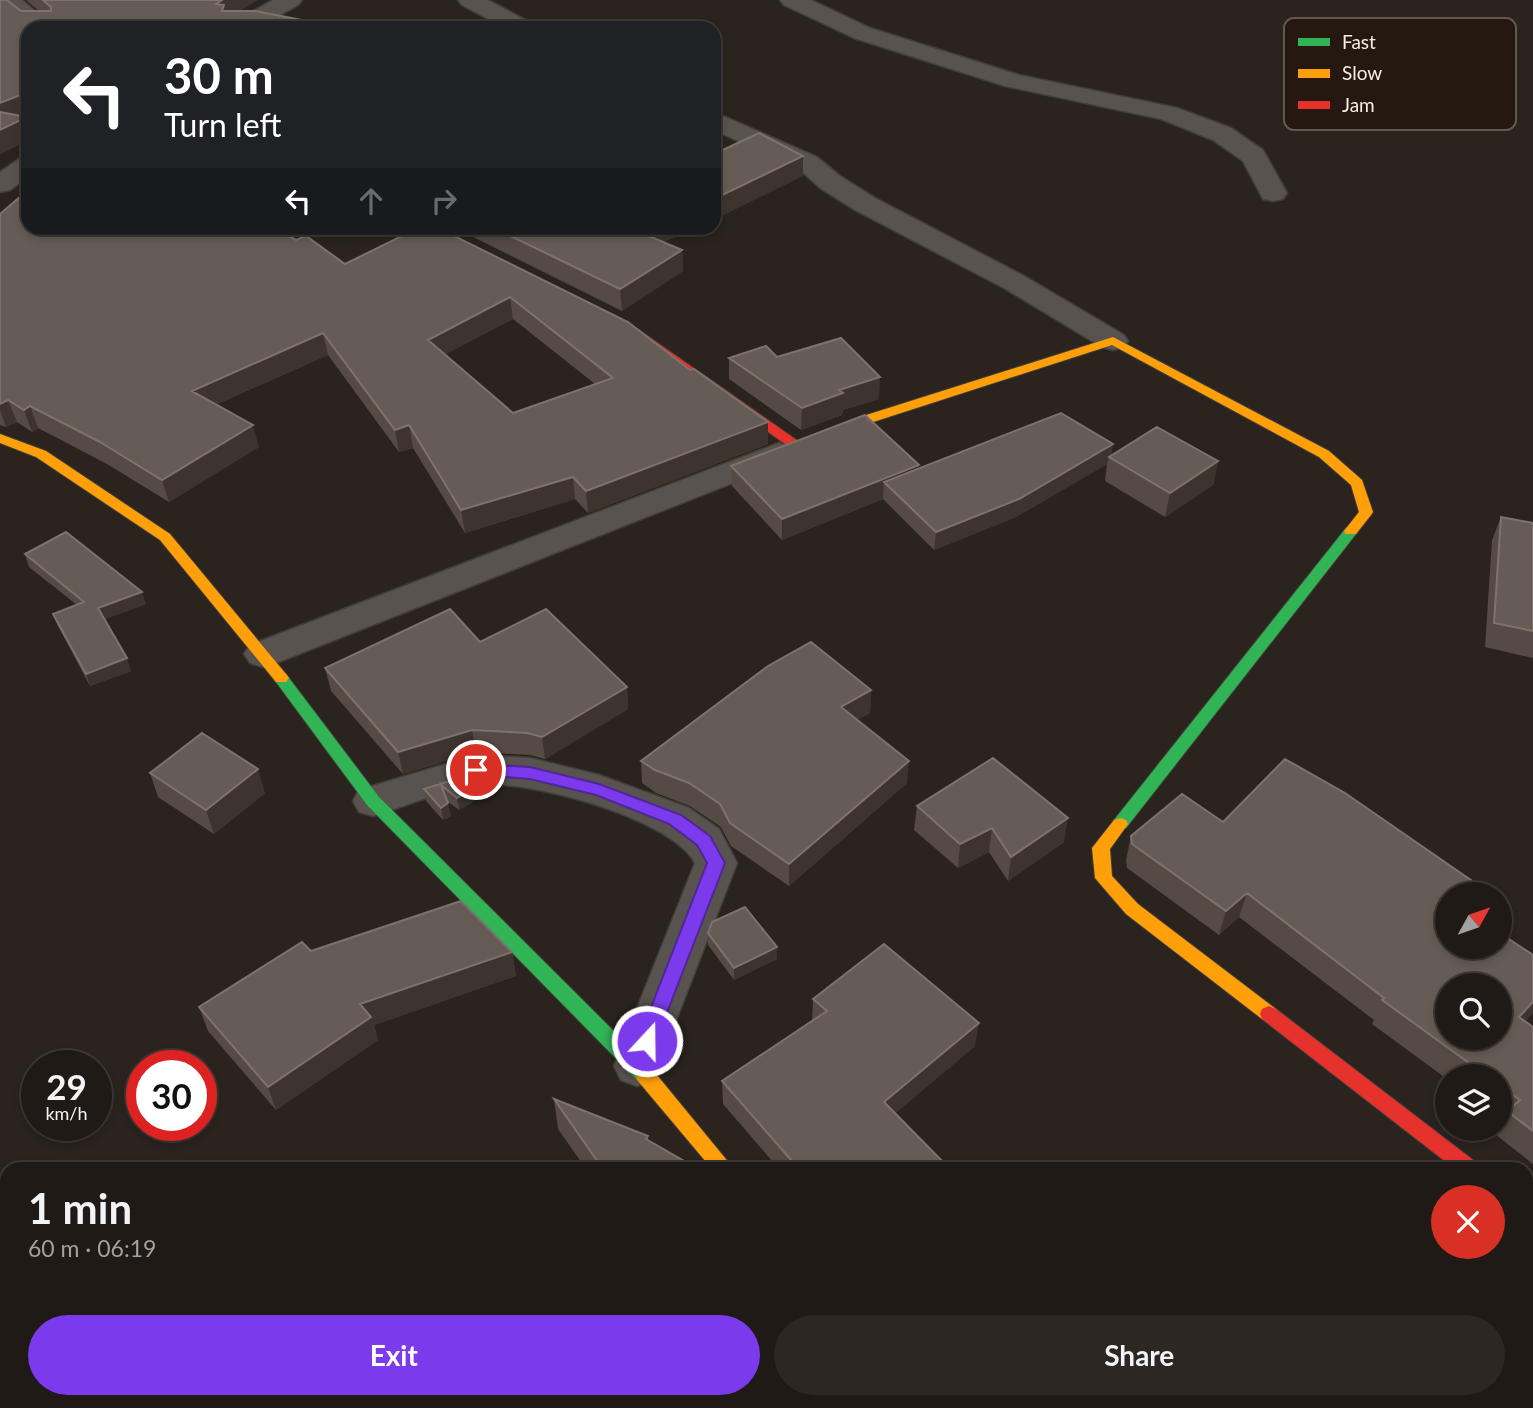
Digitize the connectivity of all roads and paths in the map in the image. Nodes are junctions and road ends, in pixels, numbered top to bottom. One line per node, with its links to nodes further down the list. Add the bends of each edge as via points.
1 (8, 0): 5 (street)
2 (290, 0): 6 (street)
3 (470, 0): 7 (street)
4 (792, 0): 11 (street, via 862,33 1014,81 1168,113 1222,134 1254,156)
5 (34, 21)
6 (252, 21)
7 (510, 21)
8 (721, 123): 13 (street, via 808,163 865,204 1014,282)
9 (21, 170): 10 (street)
10 (1, 182)
11 (1273, 193)
12 (630, 329): 15 (street)
13 (1113, 341): 15 (street, via 885,413); 20 (street, via 1324,454 1357,483 1366,512 1101,848 1104,878 1132,909)
14 (0, 439): 16 (street, via 41,454 165,537)
15 (797, 446): 16 (street)
16 (263, 654): 17 (street)
17 (373, 801): 18 (street); 18 (street, via 476,770 530,773 612,795 675,819 704,840 716,863)
18 (637, 1066): 19 (street)
19 (718, 1162)
20 (1460, 1162)

